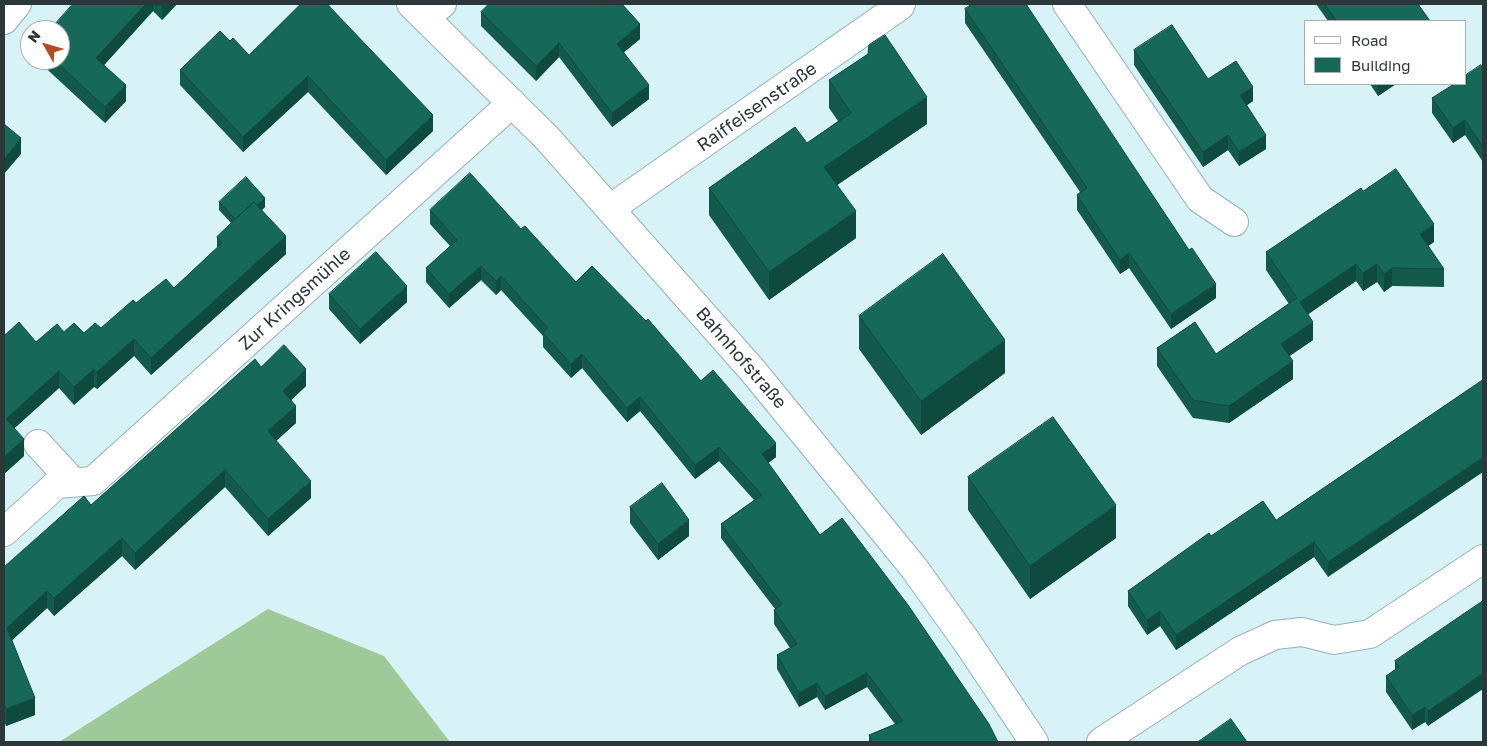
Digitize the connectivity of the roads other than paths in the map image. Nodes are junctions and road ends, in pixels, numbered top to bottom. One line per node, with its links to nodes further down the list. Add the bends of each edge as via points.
1 (17, 4): 5 (street)
2 (901, 4): 7 (street, Raiffeisenstraße)
3 (1067, 4): 8 (street, via 1200,199)
4 (426, 8): 6 (street, Bahnhofstraße)
5 (4, 20)
6 (512, 103): 7 (street, Bahnhofstraße); 10 (street, Zur Kringsmühle, via 93,481)
7 (611, 208): 13 (street, Bahnhofstraße, via 753,371 914,568)
8 (1234, 222)
9 (38, 444): 10 (street)
10 (73, 482): 11 (street, Zur Kringsmühle, via 57,484)
11 (4, 532)
12 (1483, 559): 14 (street, via 1370,634 1334,640 1302,632 1275,635 1240,651)
13 (1034, 742)
14 (1101, 742)

